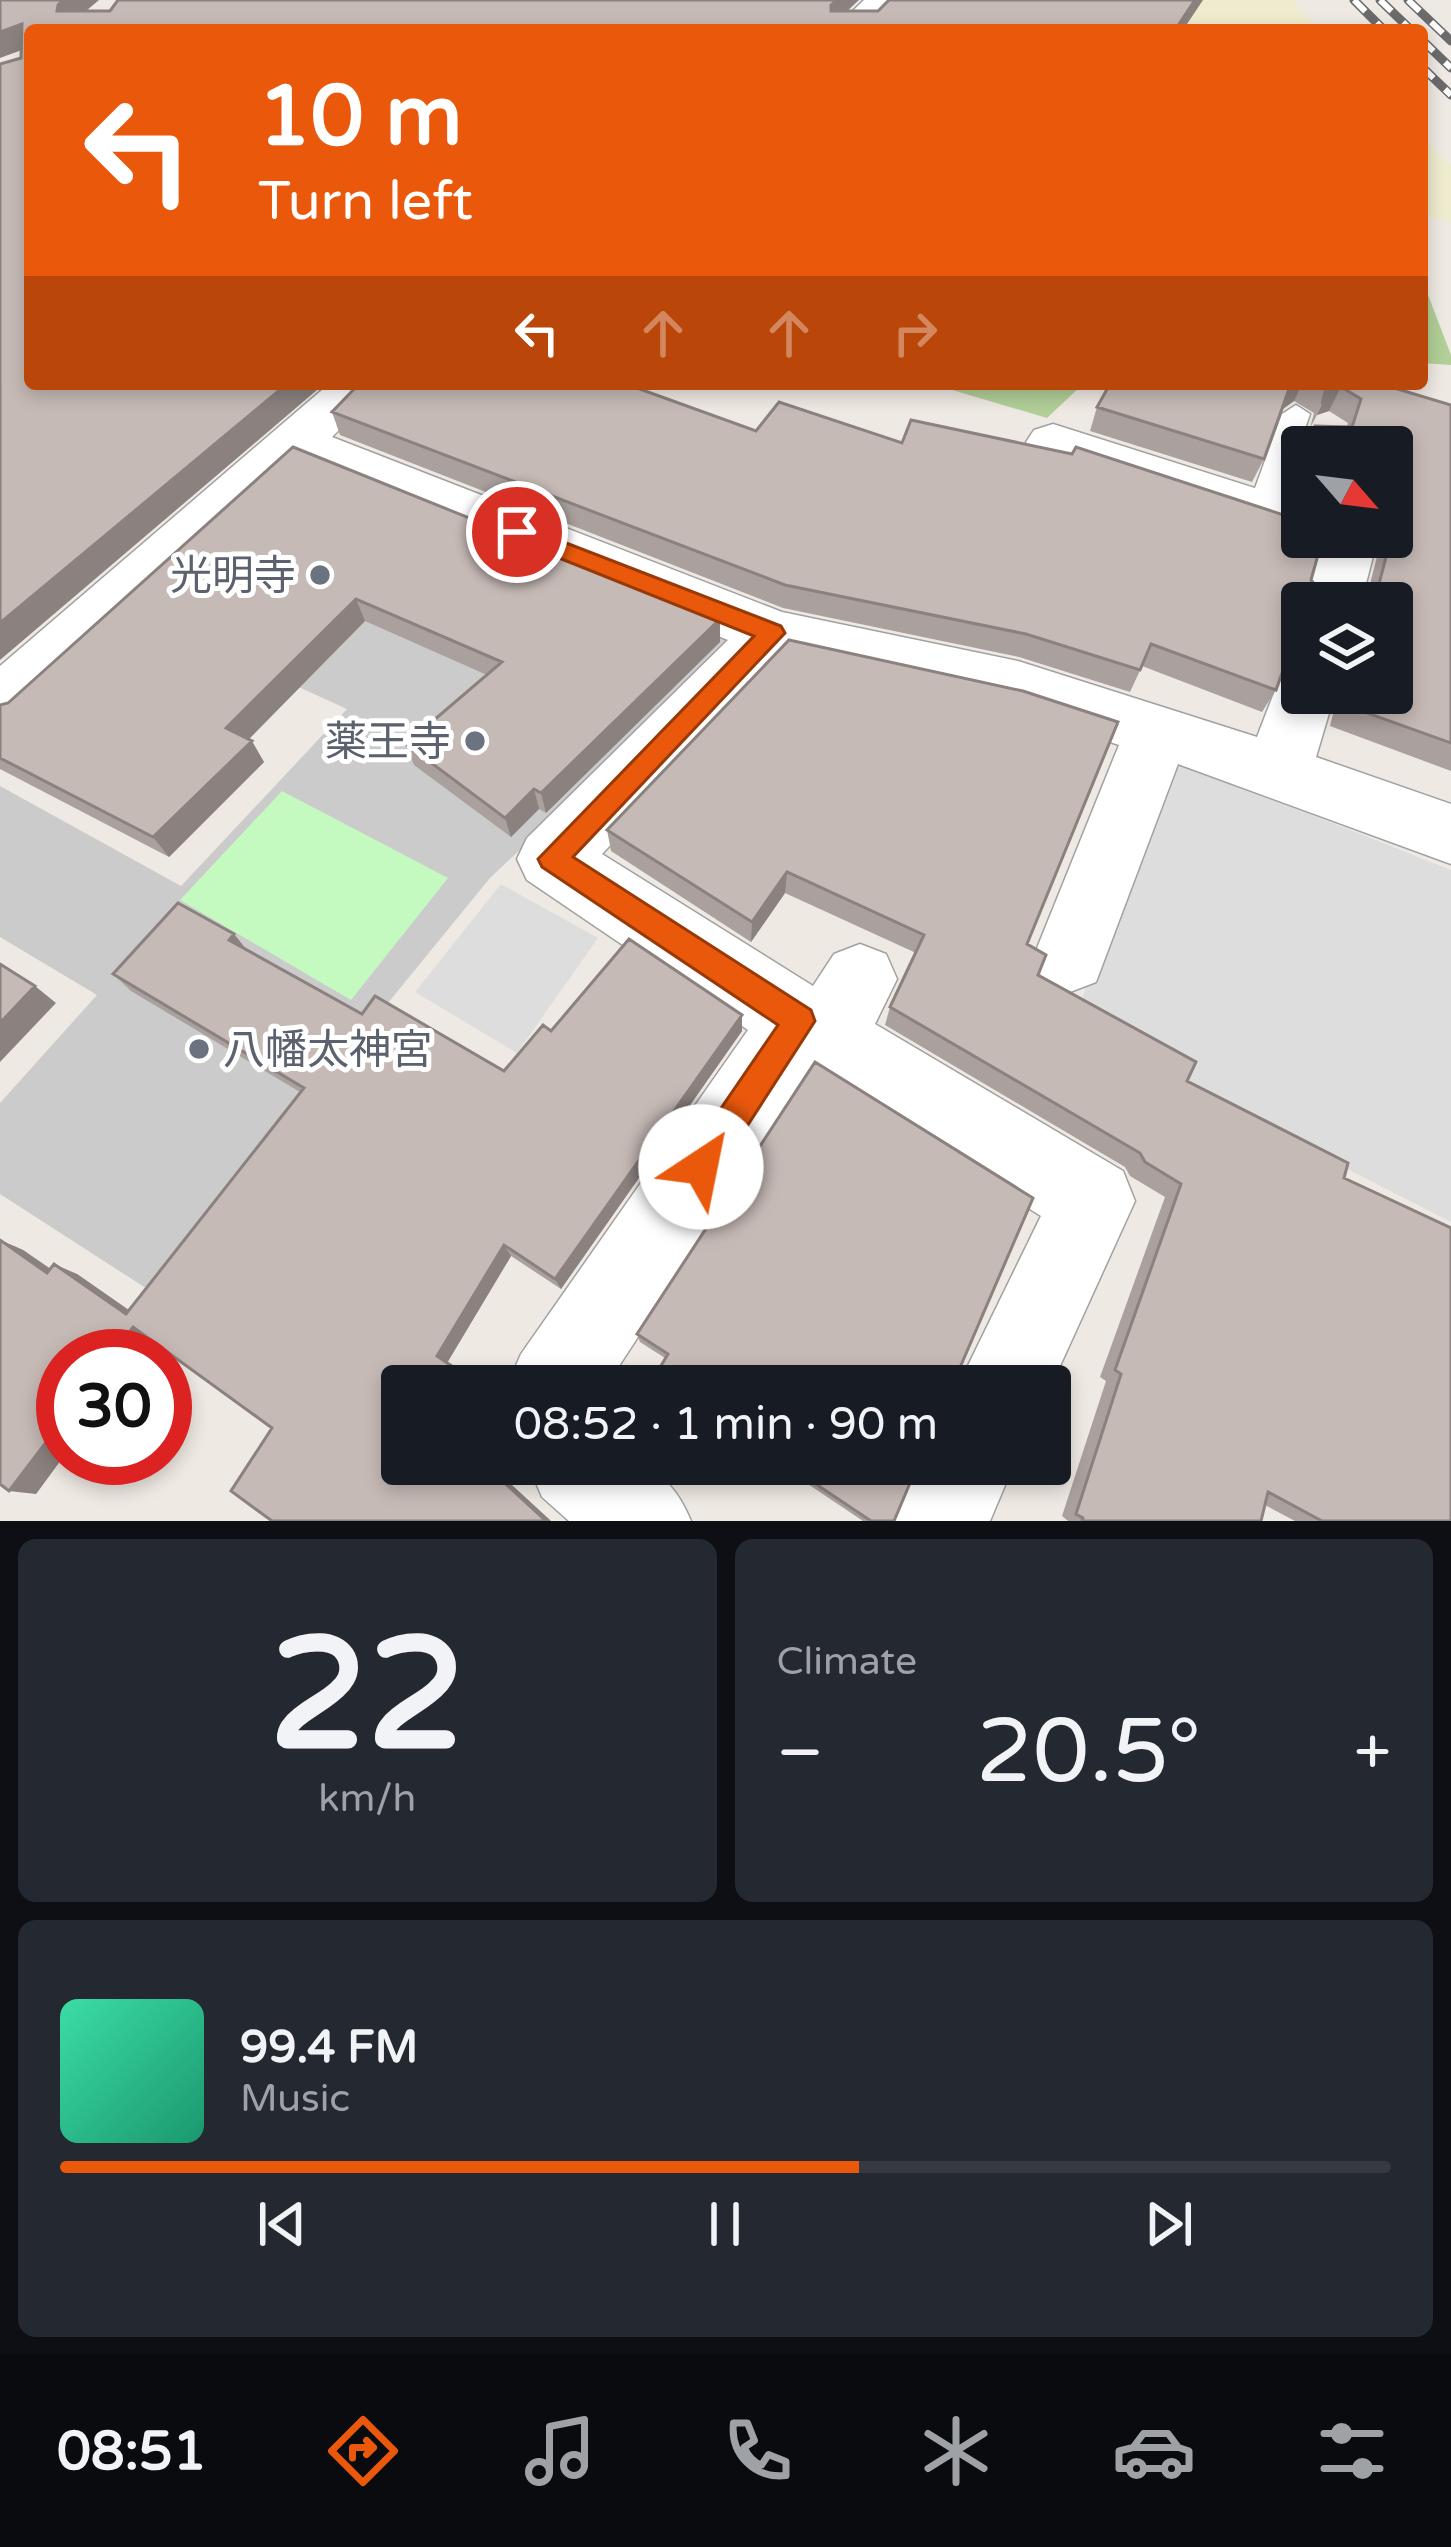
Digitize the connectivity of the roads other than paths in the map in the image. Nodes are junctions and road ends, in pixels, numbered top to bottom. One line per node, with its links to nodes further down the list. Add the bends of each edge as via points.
1 (884, 0): 2 (street)
2 (858, 24)
3 (355, 390): 7 (street)
4 (1296, 414): 5 (lane)
5 (1297, 426)
6 (1053, 442): 8 (street)
7 (298, 444): 9 (street); 10 (street)
8 (1281, 512)
9 (772, 633): 12 (street, via 1018,686); 16 (street, via 553,859)
10 (0, 703)
11 (1297, 714): 13 (street)
12 (1157, 731): 13 (street); 15 (street)
13 (1279, 771): 14 (street)
14 (1451, 835)
15 (1070, 958)
16 (828, 1011): 17 (street); 18 (street, via 1093,1201)
17 (568, 1365)
18 (1014, 1365)
19 (600, 1485): 21 (street)
20 (957, 1485): 22 (street)
21 (643, 1521)
22 (940, 1521)

